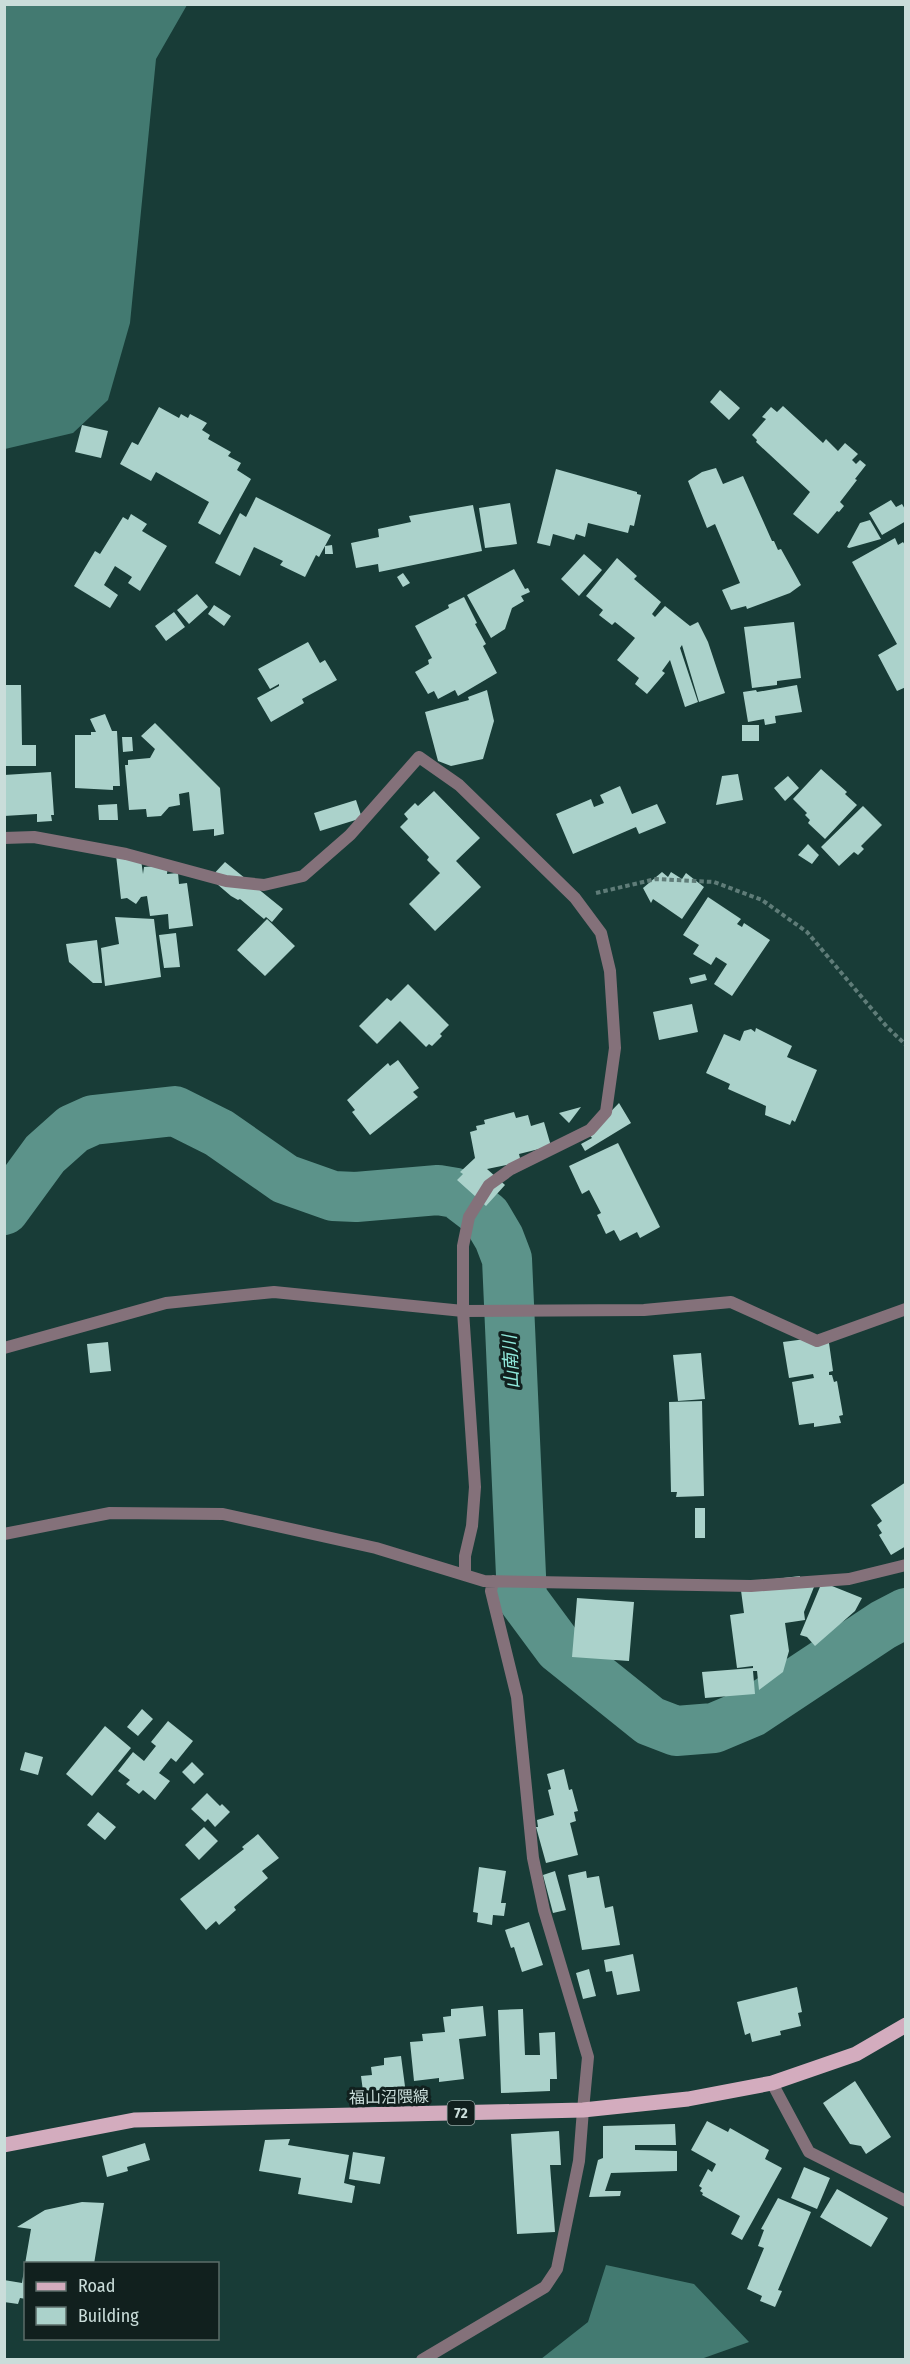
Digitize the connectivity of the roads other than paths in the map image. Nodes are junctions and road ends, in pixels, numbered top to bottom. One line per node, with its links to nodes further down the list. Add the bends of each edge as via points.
1 (4, 838): 3 (street, via 33,837 114,852 226,881 264,885 303,876 350,835 419,757 459,785 575,898 602,933 610,971 615,1048 606,1112 590,1130 511,1169 489,1185 469,1217 463,1246)
2 (906, 1309): 3 (street, via 817,1341 731,1302 644,1310)
3 (464, 1311): 4 (street, via 274,1292 166,1302); 7 (street, via 475,1487)
4 (4, 1348)
5 (4, 1534): 7 (street, via 110,1513 223,1514 376,1548)
6 (906, 1564): 8 (street, via 849,1579 751,1586)
7 (465, 1575): 8 (street)
8 (493, 1581): 11 (street, via 491,1591 517,1696 532,1858 588,2057)
9 (906, 2025): 10 (main road, 福山沼隈線 / 72, via 856,2054)
10 (772, 2083): 11 (main road, 福山沼隈線 / 72, via 688,2099); 13 (street, via 809,2152)
11 (583, 2110): 12 (main road, 福山沼隈線 / 72, via 134,2120); 14 (street, via 579,2161 557,2269 545,2287)
12 (4, 2145)
13 (906, 2201)
14 (422, 2360)

